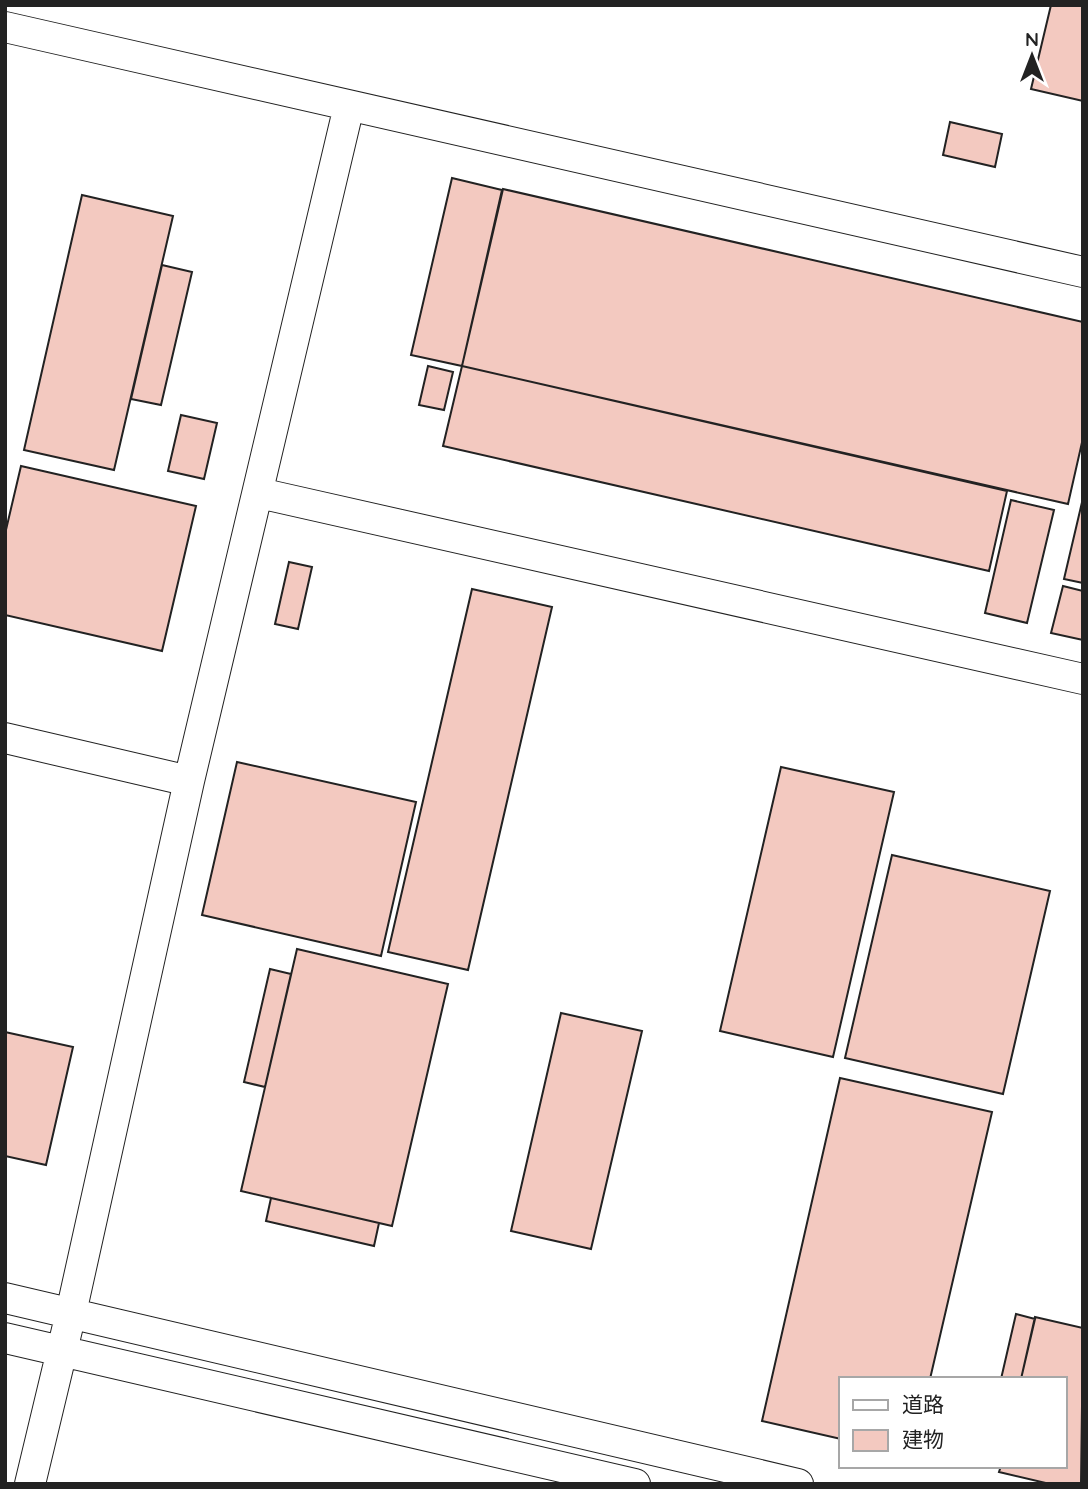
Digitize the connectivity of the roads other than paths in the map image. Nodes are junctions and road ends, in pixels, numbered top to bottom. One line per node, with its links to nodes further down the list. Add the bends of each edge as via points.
1 (5, 27): 2 (street)
2 (349, 106): 3 (street); 4 (street)
3 (1083, 272)
4 (259, 493): 5 (street); 7 (street)
5 (1083, 680)
6 (5, 738): 7 (street)
7 (189, 781): 9 (street)
8 (5, 1298): 9 (street)
9 (71, 1312): 11 (street); 14 (street)
10 (5, 1338): 11 (street)
11 (62, 1351): 12 (street); 13 (street)
12 (30, 1484)
13 (635, 1484)
14 (798, 1484)

